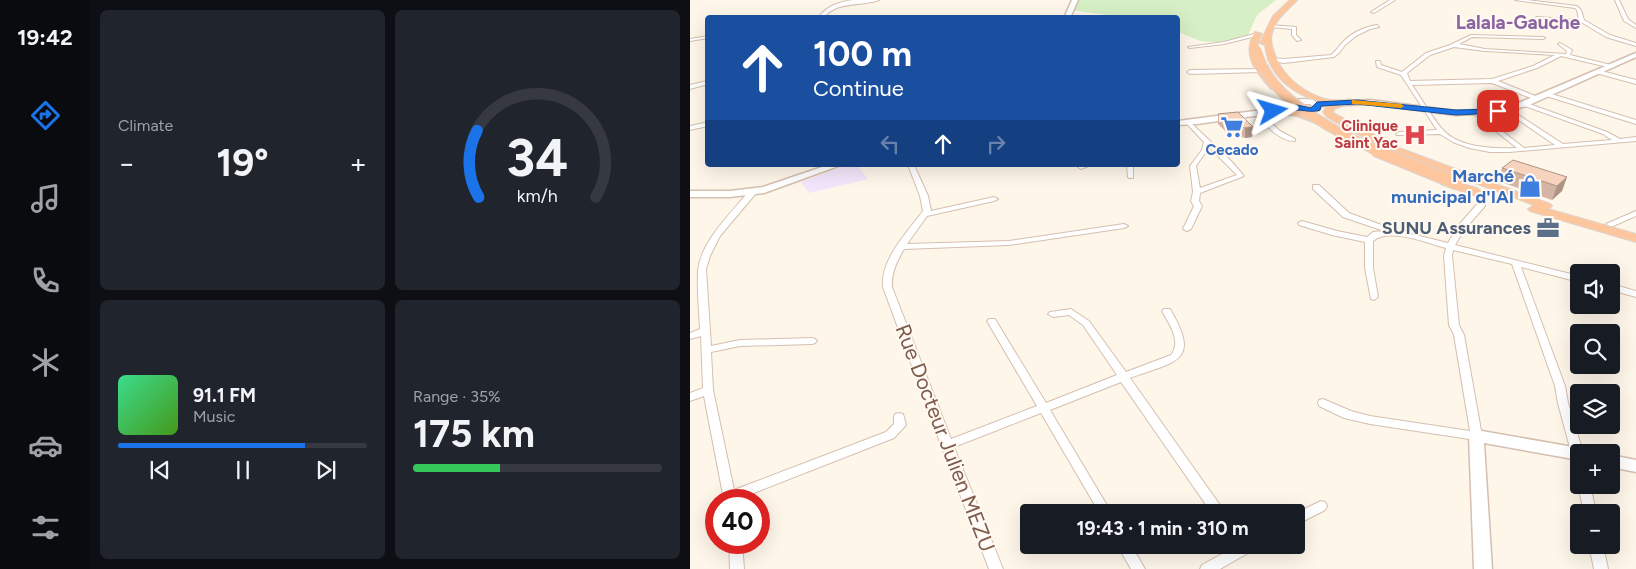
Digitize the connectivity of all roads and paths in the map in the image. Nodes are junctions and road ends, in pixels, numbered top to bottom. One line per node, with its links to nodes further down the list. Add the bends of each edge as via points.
1 (877, 0): 11 (street, via 834,3)
2 (1075, 0): 12 (street)
3 (1284, 0): 17 (highway, via 1264,21)
4 (1294, 0): 17 (highway)
5 (1393, 0): 10 (street)
6 (1517, 0): 9 (street)
7 (1573, 0): 9 (street, via 1576,3)
8 (1617, 0): 16 (street, via 1628,24)
9 (1573, 6): 14 (street, via 1579,10)
10 (1373, 12)
11 (822, 15)
12 (1068, 15)
13 (1537, 18): 14 (street)
14 (1582, 21): 24 (street, via 1608,36)
15 (1377, 26): 30 (street, via 1367,28 1332,56)
16 (1636, 27)
17 (1265, 31): 21 (street, via 1294,28 1294,35); 25 (street, via 1224,43); 30 (highway); 33 (highway, via 1253,41 1254,59); 76 (highway, bridge, via 1260,48 1262,65 1291,98 1326,124 1377,151)
18 (705, 38): 20 (street)
19 (1543, 38): 23 (street, via 1478,34)
20 (690, 40)
21 (1299, 40)
22 (1560, 44): 27 (street, via 1570,51)
23 (1453, 45): 26 (street); 36 (street, via 1428,54)
24 (1636, 45)
25 (1190, 47)
26 (1507, 51): 27 (street); 29 (street)
27 (1564, 54): 32 (street); 37 (street)
28 (1636, 55): 32 (street)
29 (1496, 57)
30 (1271, 60): 42 (highway)
31 (1378, 62): 36 (street, via 1379,66)
32 (1612, 66): 35 (street)
33 (1260, 71): 34 (street); 43 (highway)
34 (1190, 72)
35 (1598, 72): 38 (street); 44 (street)
36 (1403, 74): 39 (street)
37 (1492, 81): 39 (street); 45 (street)
38 (1636, 82)
39 (1409, 83): 50 (street)
40 (705, 84): 41 (street)
41 (690, 88)
42 (1299, 92): 46 (highway); 48 (highway)
43 (1282, 94): 49 (highway); 49 (highway)
44 (1545, 94): 45 (street); 56 (street)
45 (1536, 98): 47 (street)
46 (1341, 103): 48 (street); 50 (street); 54 (highway, via 1331,108)
47 (1524, 104): 51 (street); 66 (street)
48 (1315, 105): 49 (street, via 1313,110); 54 (highway)
49 (1289, 109): 52 (street); 55 (highway); 55 (highway)
50 (1424, 109): 53 (street); 61 (street)
51 (1506, 109): 53 (street); 69 (street)
52 (1257, 113): 58 (street); 64 (street, via 1278,132)
53 (1476, 113): 70 (street)
54 (1330, 115): 81 (highway, via 1395,150)
55 (1317, 120): 76 (highway, via 1376,154)
56 (1636, 122)
57 (1180, 123): 58 (street)
58 (1189, 123): 67 (street)
59 (705, 125): 60 (street)
60 (690, 128)
61 (1441, 132): 62 (street); 70 (street, via 1464,145)
62 (1399, 134)
63 (1636, 138): 65 (street)
64 (1293, 140)
65 (1628, 140): 66 (street); 68 (street)
66 (1620, 141): 69 (street)
67 (1207, 143): 78 (street, via 1193,166); 78 (street, via 1241,176)
68 (1636, 144)
69 (1561, 146): 70 (street)
70 (1522, 150)
71 (832, 167): 77 (street)
72 (912, 167): 83 (street, via 927,206)
73 (1130, 167): 74 (street)
74 (1130, 177)
75 (1316, 187): 89 (street, via 1346,215)
76 (1469, 190): 81 (highway); 90 (highway); 92 (street)
77 (753, 192): 79 (street); 102 (street, via 721,226 704,259 701,279)
78 (1197, 192): 87 (street, via 1194,202 1198,206)
79 (690, 194)
80 (994, 199): 83 (street)
81 (1546, 206): 85 (highway)
82 (1636, 213): 85 (street)
83 (925, 214): 93 (street, Rue Docteur Julien MEZU, via 913,227)
84 (1302, 222): 91 (street)
85 (1610, 224): 88 (highway)
86 (1124, 226): 93 (street, via 996,244)
87 (1187, 229)
88 (1636, 231)
89 (1394, 232): 91 (street, via 1376,234); 92 (street)
90 (1636, 238)
91 (1369, 240): 98 (street, via 1367,259)
92 (1449, 246): 94 (street); 112 (street, via 1454,325 1459,335)
93 (903, 247): 114 (street, Rue Docteur Julien MEZU, via 889,270 887,283)
94 (1515, 262): 95 (street); 113 (street, via 1560,386)
95 (1570, 277)
96 (1620, 290): 97 (street)
97 (1636, 294)
98 (1374, 298)
99 (1166, 311): 106 (street, via 1179,335 1180,352 1175,357)
100 (1053, 314): 106 (street, via 1071,312 1080,317)
101 (992, 321): 110 (street)
102 (704, 331): 103 (street); 105 (street)
103 (690, 336)
104 (812, 341): 105 (street, via 740,343)
105 (705, 350): 107 (street)
106 (1123, 377): 110 (street); 121 (street)
107 (708, 390): 108 (street); 118 (street)
108 (690, 397)
109 (1323, 403): 112 (street, via 1348,415 1370,420)
110 (1043, 408): 114 (street); 120 (street)
111 (899, 417): 119 (street, via 900,425 890,435)
112 (1476, 436): 115 (street); 132 (street)
113 (1575, 444)
114 (947, 445): 129 (street, Rue Docteur Julien MEZU)
115 (1570, 454)
116 (1620, 463): 117 (street)
117 (1636, 466)
118 (728, 489)
119 (755, 489)
120 (1100, 504)
121 (1212, 504)
122 (1321, 506): 123 (street)
123 (1305, 515)
124 (735, 554): 128 (street)
125 (1129, 554): 130 (street)
126 (1231, 554): 131 (street)
127 (1598, 554): 133 (street)
128 (737, 569)
129 (996, 569)
130 (1138, 569)
131 (1206, 569)
132 (1483, 569)
133 (1601, 569)

